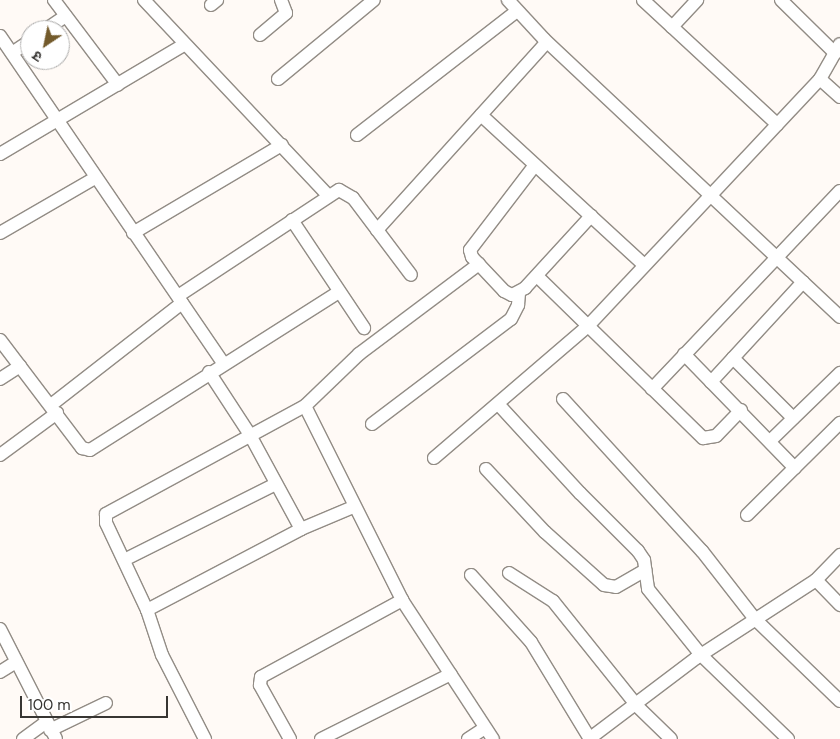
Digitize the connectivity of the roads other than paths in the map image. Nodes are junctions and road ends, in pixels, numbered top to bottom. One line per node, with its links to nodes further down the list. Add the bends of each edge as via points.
1 (54, 0): 10 (street)
2 (144, 0): 16 (street)
3 (281, 0): 13 (street, via 286,13)
4 (374, 0): 21 (street)
5 (508, 0): 9 (street)
6 (644, 0): 12 (street)
7 (696, 0): 12 (street)
8 (781, 0): 18 (street)
9 (517, 11): 15 (street); 27 (street)
10 (66, 16): 11 (street); 22 (street)
11 (60, 20)
12 (672, 27): 26 (street)
13 (260, 35)
14 (0, 36): 19 (street)
15 (548, 42): 24 (street); 33 (street)
16 (185, 44): 22 (street); 28 (street)
17 (20, 48): 19 (street)
18 (837, 49): 20 (street)
19 (12, 53): 25 (street)
20 (820, 78): 23 (street); 26 (street)
21 (278, 79)
22 (118, 85): 25 (street)
23 (840, 97)
24 (481, 115): 30 (street); 37 (street)
25 (58, 121): 29 (street); 31 (street)
26 (777, 124): 33 (street)
27 (357, 135)
28 (282, 145): 34 (street); 38 (street)
29 (0, 154)
30 (535, 165): 35 (street); 41 (street, via 472,243 470,250)
31 (95, 178): 38 (street); 39 (street)
32 (840, 191): 40 (street)
33 (710, 194): 40 (street); 42 (street)
34 (328, 195): 36 (street); 37 (street, via 339,190 346,192)
35 (591, 216): 42 (street); 44 (street)
36 (292, 220): 46 (street); 48 (street)
37 (377, 230): 43 (street)
38 (133, 232): 48 (street)
39 (0, 233)
40 (775, 256): 45 (street); 53 (street)
41 (479, 264): 47 (street, via 504,291); 64 (street, via 359,354)
42 (644, 265): 50 (street)
43 (411, 275)
44 (538, 277): 47 (street); 50 (street)
45 (803, 282): 49 (street); 54 (street)
46 (339, 292): 51 (street); 55 (street)
47 (519, 293): 69 (street, via 518,305 511,319)
48 (180, 300): 55 (street); 65 (street)
49 (840, 317)
50 (588, 326): 61 (street); 63 (street)
51 (364, 328)
52 (0, 340): 56 (street)
53 (684, 354): 60 (street); 61 (street)
54 (733, 358): 60 (street); 67 (street)
55 (224, 363): 57 (street)
56 (20, 366): 59 (street); 65 (street)
57 (209, 372): 65 (street, via 90,450 82,448); 70 (street)
58 (840, 373): 67 (street)
59 (0, 379)
60 (711, 382): 66 (street)
61 (652, 389): 66 (street, via 703,438 716,436)
62 (564, 399): 89 (street, via 685,532)
63 (499, 405): 73 (street); 82 (street, via 638,551 644,560)
64 (305, 406): 70 (street); 77 (street)
65 (54, 409): 72 (street)
66 (741, 410): 71 (street)
67 (793, 418): 71 (street)
68 (840, 423): 74 (street)
69 (372, 424)
70 (250, 435): 76 (street); 81 (street, via 109,510 106,523)
71 (770, 441): 74 (street)
72 (0, 455)
73 (434, 458)
74 (795, 468): 78 (street)
75 (486, 469): 82 (street, via 545,532 604,585 616,587)
76 (276, 484): 79 (street); 81 (street)
77 (353, 507): 79 (street); 86 (street)
78 (747, 515)
79 (301, 529): 88 (street)
80 (840, 555): 85 (street)
81 (124, 560): 88 (street)
82 (645, 570): 91 (street, via 648,589)
83 (509, 573): 97 (street, via 553,601)
84 (471, 575): 106 (street, via 531,642)
85 (816, 580): 87 (street); 89 (street)
86 (402, 600): 94 (street); 102 (street, via 261,677 260,684)
87 (840, 605)
88 (147, 610): 101 (street, via 162,655)
89 (755, 620): 91 (street); 95 (street)
90 (0, 629): 92 (street)
91 (701, 655): 97 (street); 108 (street)
92 (16, 662): 93 (street); 99 (street)
93 (0, 672)
94 (451, 674): 98 (street); 103 (street)
95 (840, 701)
96 (106, 702): 99 (street)
97 (637, 706): 106 (street); 107 (street)
98 (485, 728): 104 (street); 105 (street)
99 (50, 730): 100 (street)
100 (24, 739)
101 (205, 739)
102 (290, 739)
103 (321, 739)
104 (468, 739)
105 (493, 739)
106 (590, 739)
107 (671, 739)
108 (788, 739)

